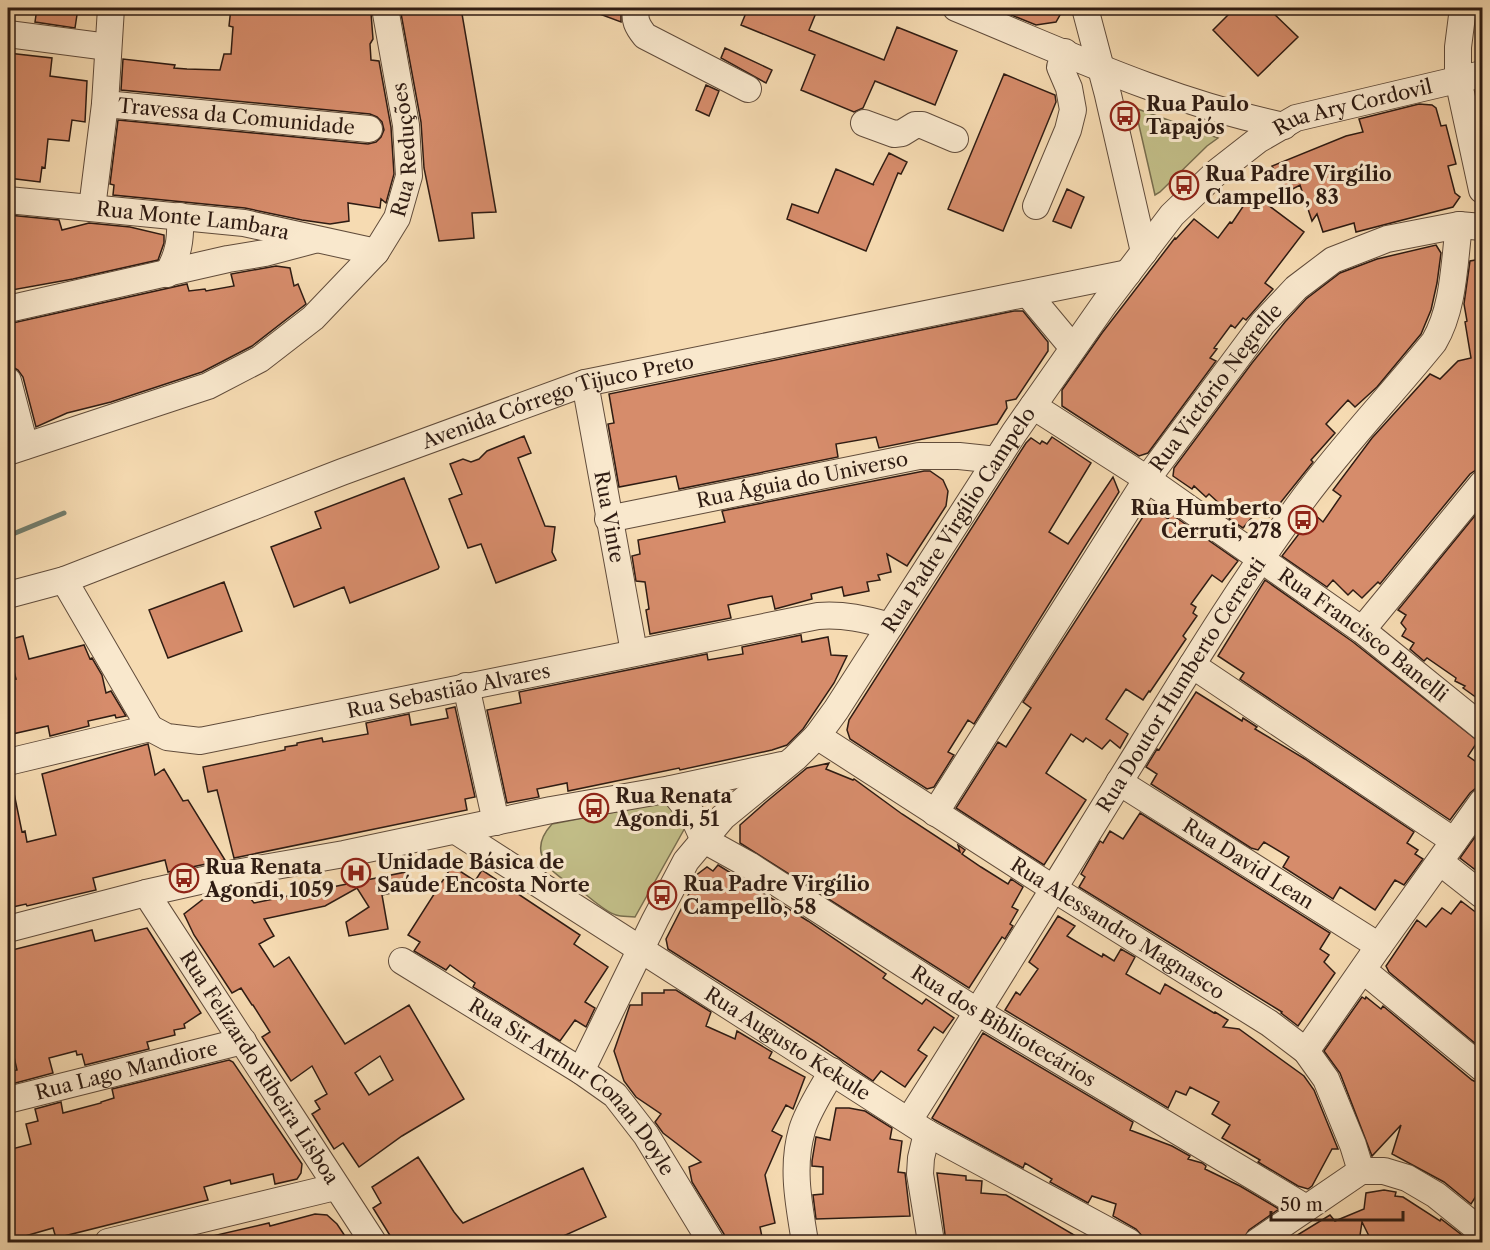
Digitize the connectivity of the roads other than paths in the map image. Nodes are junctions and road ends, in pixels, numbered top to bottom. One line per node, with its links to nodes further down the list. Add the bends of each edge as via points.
1 (111, 8): 8 (street)
2 (385, 8): 25 (street, Rua Reduções, via 406,125 409,176 397,218)
3 (636, 8): 12 (street, via 637,27 645,36)
4 (956, 8): 9 (street)
5 (1085, 8): 10 (street)
6 (1463, 8): 11 (street, via 1458,47)
7 (8, 34): 8 (street)
8 (108, 47): 13 (street)
9 (1065, 52): 10 (street); 20 (street, via 1060,67 1073,110)
10 (1101, 67): 15 (street, via 1196,104); 26 (street)
11 (1470, 76): 15 (street, Rua Ary Cordovil, via 1296,118); 18 (street)
12 (748, 89)
13 (105, 104): 16 (street, Travessa da Comunidade); 21 (street)
14 (864, 123): 17 (street, via 894,134 922,125)
15 (1284, 126): 26 (street, Rua Ary Cordovil, via 1258,140 1217,172 1172,215)
16 (369, 129)
17 (955, 139)
18 (1482, 190)
19 (8, 200): 21 (street, Rua Monte Lambara)
20 (1036, 206)
21 (92, 208): 22 (street, Rua Monte Lambara)
22 (180, 216): 24 (street, Rua Monte Lambara, via 244,223); 28 (street, via 179,248)
23 (1471, 226): 37 (street, Rua Victório Negrelle, via 1387,239 1333,260 1296,288 1263,323); 40 (street, Rua Doutor Humberto Cerresti, via 1442,329 1434,342 1351,439)
24 (320, 238): 25 (street, Rua Monte Lambara); 28 (street)
25 (376, 252): 35 (street, via 314,318 260,359 208,386)
26 (1143, 252): 27 (street, Rua Ary Cordovil)
27 (1128, 273): 29 (street, Avenida Córrego Tijuco Preto); 31 (street, Rua Padre Virgílio Campelo)
28 (167, 274): 30 (street)
29 (1028, 294): 31 (street); 33 (street, Avenida Córrego Tijuco Preto)
30 (8, 309)
31 (1074, 348): 34 (street, Rua Padre Virgílio Campelo)
32 (8, 381): 35 (street)
33 (585, 383): 39 (street, Rua Vinte); 41 (street, Avenida Córrego Tijuco Preto)
34 (1033, 406): 36 (street, Rua Padre Virgílio Campelo); 37 (street, Rua Francisco Banelli)
35 (16, 449)
36 (997, 460): 39 (street, Rua Águia do Universo, via 919,456); 43 (street, Rua Padre Virgílio Campelo)
37 (1147, 479): 40 (street, Rua Francisco Banelli); 56 (street, Rua Victório Negrelle)
38 (1482, 484): 44 (street)
39 (608, 519): 45 (street, Rua Vinte)
40 (1261, 559): 44 (street, Rua Francisco Banelli); 46 (street, Rua Doutor Humberto Cerresti)
41 (64, 580): 42 (street, Avenida Córrego Tijuco Preto); 49 (street)
42 (8, 595)
43 (890, 626): 45 (street, Rua Sebastião Alvares, via 836,614); 50 (street, Rua Padre Virgílio Campelo)
44 (1362, 630): 48 (street, Rua Francisco Banelli)
45 (634, 652): 47 (street, Rua Sebastião Alvares)
46 (1192, 665): 53 (street, Rua Doutor Humberto Cerresti); 60 (street)
47 (466, 686): 49 (street, Rua Sebastião Alvares, via 200,741 167,737); 57 (street)
48 (1480, 720)
49 (150, 728): 51 (street)
50 (817, 736): 52 (street, Rua Padre Virgílio Campelo); 56 (street, Rua Alessandro Magnasco)
51 (8, 762)
52 (786, 764): 54 (street); 59 (street, Rua Padre Virgílio Campelo, via 723,817)
53 (1119, 782): 61 (street, Rua Doutor Humberto Cerresti); 65 (street, Rua David Lean)
54 (671, 789): 57 (street); 59 (street, via 693,816)
55 (1482, 802): 60 (street)
56 (935, 813): 61 (street, Rua Alessandro Magnasco)
57 (496, 822): 58 (street)
58 (456, 831): 62 (street); 66 (street, Rua Augusto Kekule)
59 (704, 840): 66 (street, Rua Padre Virgílio Campelo, via 686,861); 69 (street, Rua dos Bibliotecários)
60 (1447, 851): 63 (street); 65 (street)
61 (1054, 889): 69 (street, Rua Doutor Humberto Cerresti); 71 (street, Rua Alessandro Magnasco, via 1269,1023)
62 (146, 893): 64 (street); 70 (street, Rua Felizardo Ribeira Lisboa)
63 (1482, 895)
64 (8, 929)
65 (1379, 945): 68 (street)
66 (640, 950): 73 (street, Rua Padre Virgílio Campelo); 74 (street, Rua Augusto Kekule)
67 (402, 961): 73 (street, Rua Sir Arthur Conan Doyle)
68 (1363, 970): 71 (street); 72 (street)
69 (978, 1012): 76 (street, Rua Doutor Humberto Cerresti); 79 (street, Rua dos Bibliotecários)
70 (243, 1041): 75 (street, Rua Lago Mandiore); 78 (street, Rua Felizardo Ribeira Lisboa)
71 (1306, 1051): 77 (street, Rua Alessandro Magnasco, via 1326,1079)
72 (1482, 1068)
73 (581, 1071): 83 (street, Rua Sir Arthur Conan Doyle, via 615,1095 632,1114)
74 (832, 1071): 76 (street, Rua Augusto Kekule); 84 (street, via 803,1128 796,1155)
75 (8, 1100)
76 (918, 1127): 85 (street, via 920,1174); 86 (street, Rua Augusto Kekule)
77 (1361, 1171): 79 (street); 80 (street, via 1384,1171 1407,1178 1436,1195)
78 (335, 1187): 81 (street); 82 (street, Rua Felizardo Ribeira Lisboa)
79 (1306, 1208): 87 (street)
80 (1482, 1232)
81 (108, 1242)
82 (373, 1242)
83 (711, 1242)
84 (805, 1242)
85 (931, 1242)
86 (1129, 1242)
87 (1257, 1242)

